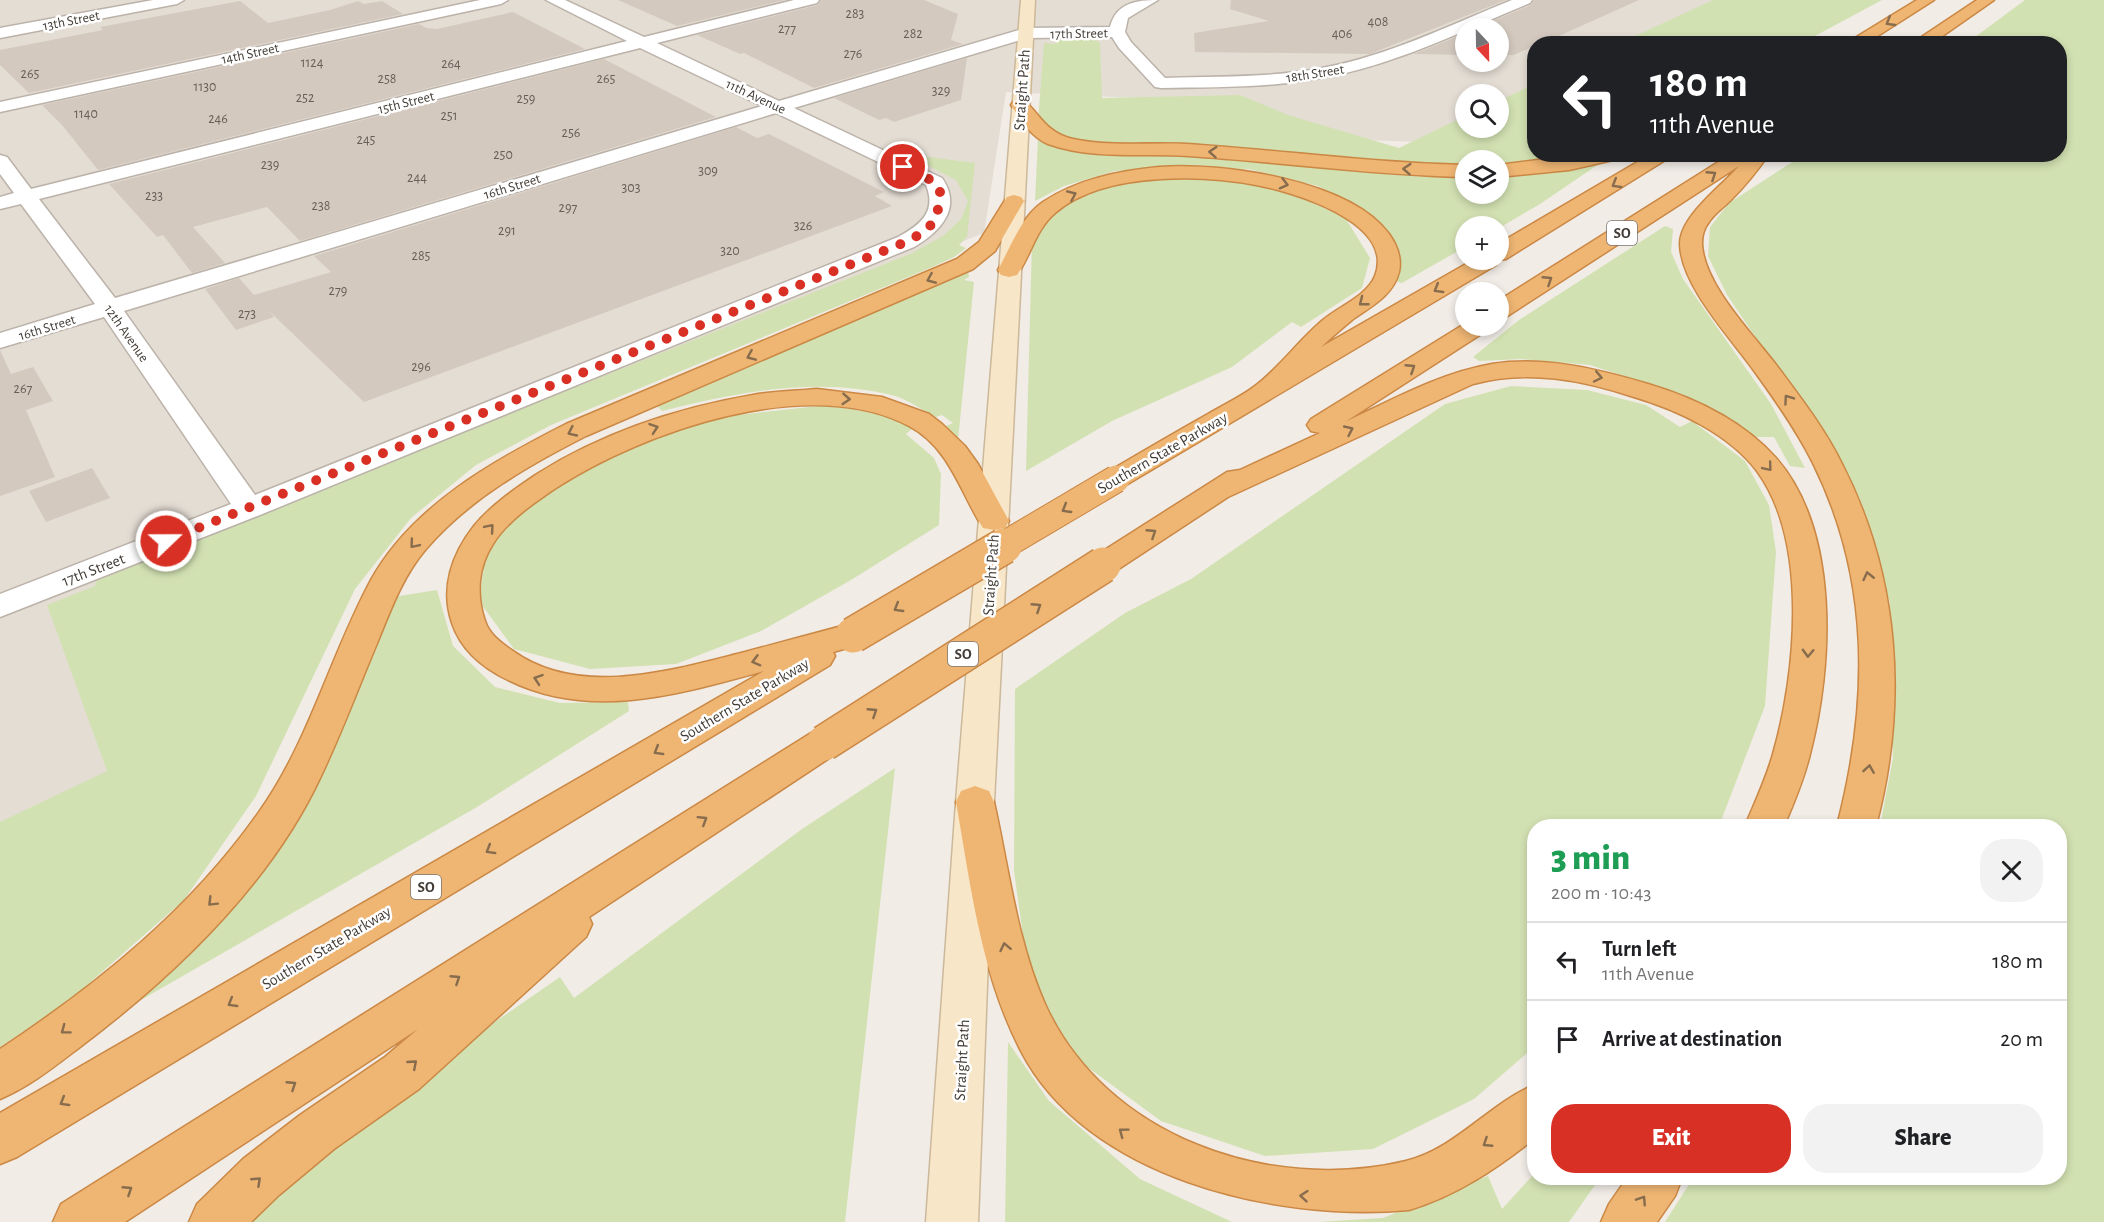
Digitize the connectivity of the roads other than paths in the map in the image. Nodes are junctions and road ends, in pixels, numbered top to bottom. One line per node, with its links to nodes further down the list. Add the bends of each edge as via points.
1 (177, 0): 11 (street, 13th Street)
2 (501, 0): 17 (street, 14th Street)
3 (553, 0): 15 (street, 11th Avenue)
4 (812, 0): 15 (street, 15th Street)
5 (1028, 0): 12 (main road, Straight Path)
6 (1151, 0): 10 (street, 17th Street, via 1122,16 1116,25)
7 (1525, 0): 10 (street, 18th Street, via 1354,66 1280,79 1161,83)
8 (1927, 0): 13 (highway, one-way to 13)
9 (1987, 0): 14 (highway)
10 (1117, 32): 12 (street, 17th Street)
11 (0, 33)
12 (1026, 33): 16 (main road, Straight Path); 18 (street, 16th Street)
13 (1866, 36)
14 (1931, 36)
15 (642, 43): 18 (street, 11th Avenue); 26 (street, 15th Street)
16 (1020, 105): 25 (highway, one-way to 16, via 1077,145 1042,133); 27 (main road, Straight Path)
17 (0, 107)
18 (779, 107): 29 (street, 11th Avenue, via 935,182); 34 (street, 16th Street)
19 (0, 161): 26 (street, 12th Avenue)
20 (1578, 162): 24 (highway)
21 (1653, 162): 30 (highway, one-way to 30)
22 (1732, 162): 33 (highway, SO, one-way to 22)
23 (1753, 162): 45 (highway, one-way to 23, via 1875,729 1878,668 1875,618 1861,549 1822,455 1787,398 1704,282 1691,252 1692,233 1702,217)
24 (1509, 170)
25 (1455, 171)
26 (27, 196): 28 (street, 15th Street); 34 (street, 12th Avenue)
27 (1014, 201): 31 (main road, Straight Path); 47 (highway, one-way to 47, via 987,246 964,264 576,430 510,465 452,507 414,543 387,581 302,777 225,890 125,983)
28 (0, 203)
29 (940, 207): 39 (street, 17th Street, via 926,231 906,242)
30 (1509, 247)
31 (1009, 270): 37 (highway, one-way to 37, via 1035,223 1048,208 1084,189 1114,181 1164,174 1234,175 1285,184 1328,199 1362,218 1379,234 1389,259 1386,276 1375,293 1341,316); 40 (main road, Straight Path)
32 (1471, 270): 37 (highway, Southern State Parkway / SO, one-way to 37)
33 (1509, 305)
34 (110, 308): 36 (street, 16th Street); 39 (street, 12th Avenue)
35 (1461, 336): 38 (highway, SO, one-way to 35)
36 (0, 341)
37 (1263, 393): 42 (highway, Southern State Parkway / SO, one-way to 42, bridge)
38 (1220, 490): 44 (highway, one-way to 44, via 1447,384 1495,372 1550,370 1608,379 1676,403 1718,424 1752,450 1779,482 1794,513 1805,564 1808,669 1793,753); 46 (highway, SO, one-way to 38, bridge)
39 (249, 508): 41 (street, 17th Street)
40 (994, 521): 42 (highway, one-way to 40, via 684,680 624,689 569,687 519,672 483,646 465,613 462,583 485,532 518,499 564,469 666,423 766,402 808,398 857,400 917,419 936,431 959,456); 43 (main road, Straight Path)
41 (0, 606)
42 (853, 635): 49 (highway, Southern State Parkway / SO, one-way to 49)
43 (975, 802): 48 (highway, one-way to 43, via 1490,1143 1449,1167 1408,1186 1363,1195 1314,1197 1269,1193 1224,1181 1142,1146 1081,1096 1039,1039 1010,970); 53 (main road, Straight Path)
44 (1768, 819)
45 (1859, 819)
46 (654, 852): 51 (highway, SO, one-way to 46); 52 (highway, one-way to 46, via 261,1177 317,1132 402,1073)
47 (0, 1076)
48 (1527, 1114)
49 (0, 1140)
50 (1652, 1185): 54 (highway, one-way to 50)
51 (79, 1222)
52 (215, 1222)
53 (952, 1222)
54 (1627, 1222)

